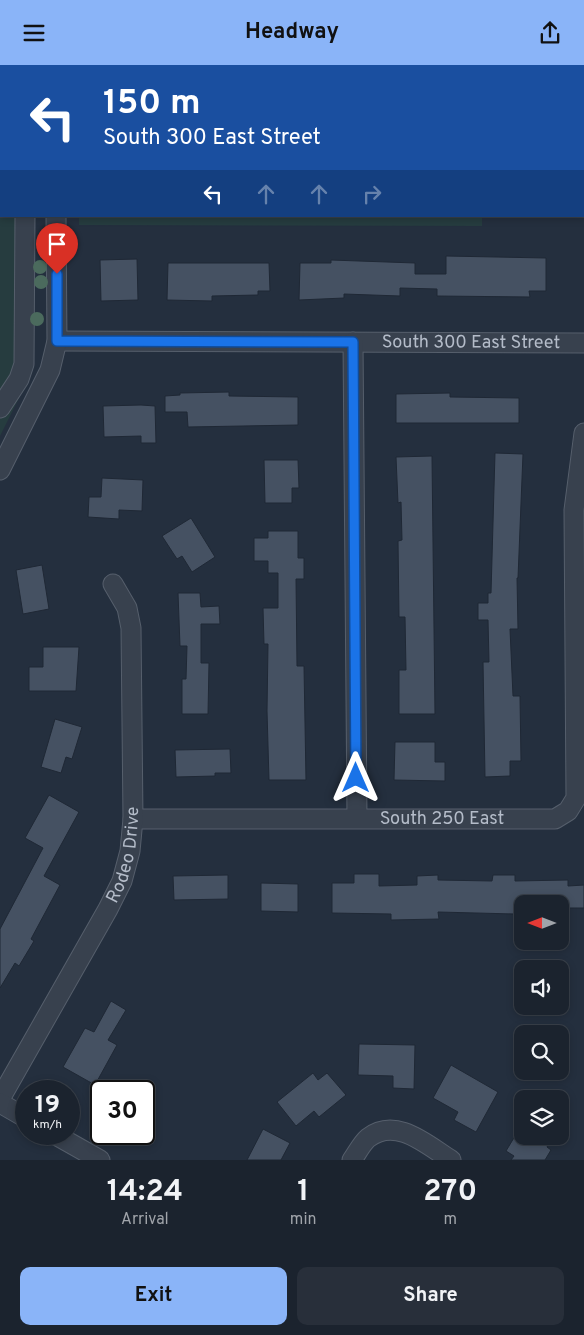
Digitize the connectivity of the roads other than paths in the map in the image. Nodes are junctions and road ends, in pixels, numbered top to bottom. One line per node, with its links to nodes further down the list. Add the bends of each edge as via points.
1 (25, 217): 6 (street, via 24,364 18,379)
2 (56, 217): 3 (street)
3 (57, 341): 4 (street, South 300 East Street); 8 (street, via 50,370)
4 (353, 342): 5 (street, South 300 East Street); 10 (street)
5 (584, 343)
6 (2, 400)
7 (584, 433): 10 (street, South 250 East, via 574,510 576,798 568,811 555,819)
8 (0, 470)
9 (112, 584): 11 (street, Rodeo Drive, via 127,608 131,629)
10 (357, 817): 11 (street, South 250 East)
11 (133, 819): 12 (street, Rodeo Drive, via 130,851 122,881)
12 (0, 1099)
13 (0, 1103): 14 (street)
14 (15, 1112)
15 (73, 1145): 16 (street)
16 (100, 1160)
17 (352, 1160): 18 (street, via 367,1139 380,1131 393,1129 410,1134)
18 (451, 1160)

